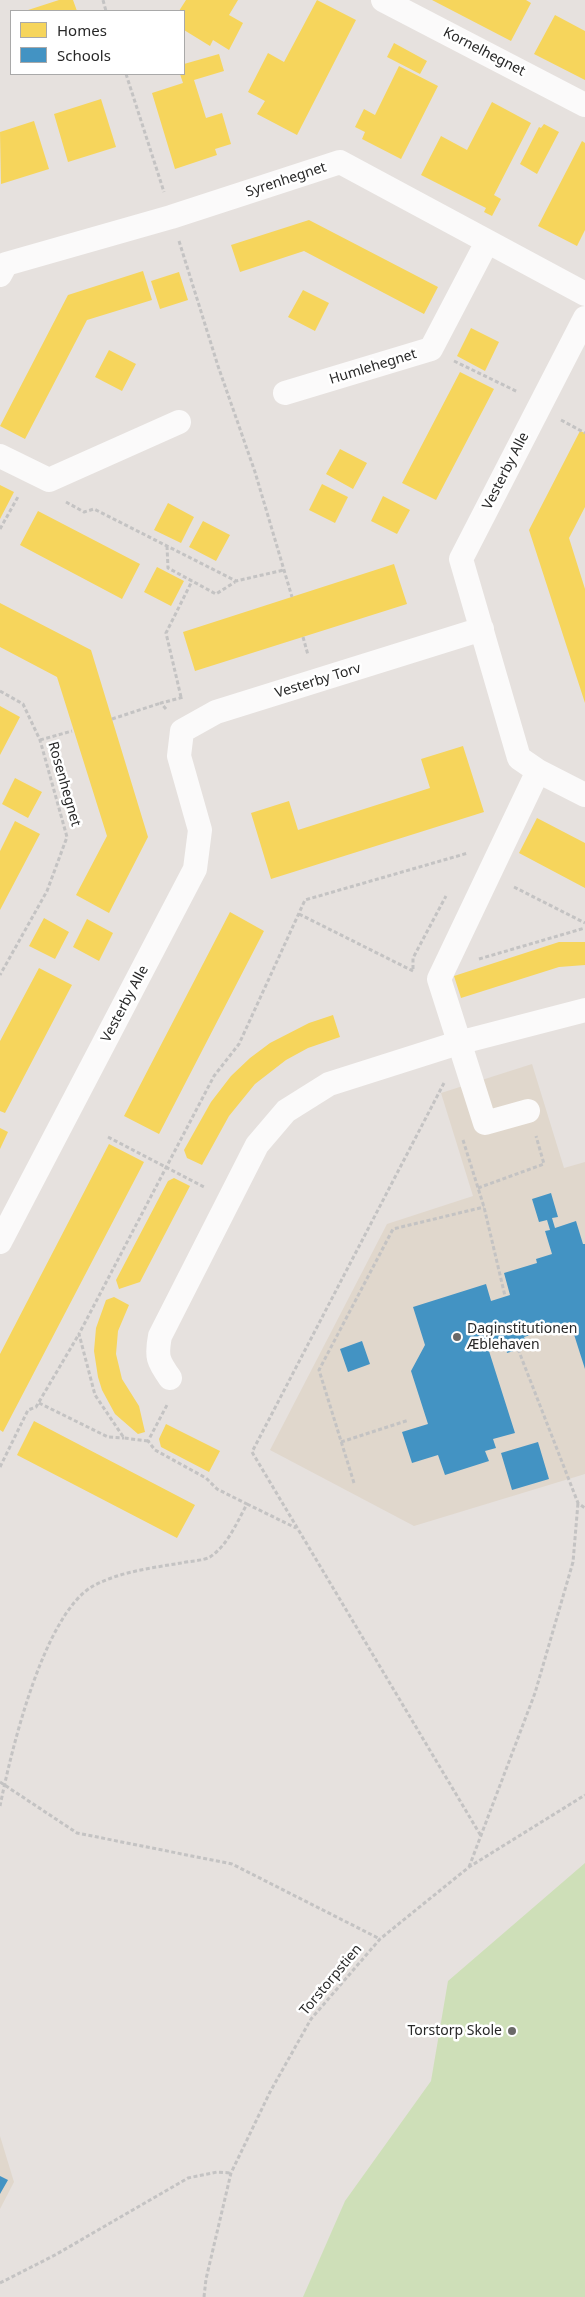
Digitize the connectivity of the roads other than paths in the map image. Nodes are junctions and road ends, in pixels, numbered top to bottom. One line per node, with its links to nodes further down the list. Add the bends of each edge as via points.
1 (383, 0): 2 (street, Kornelhegnet)
2 (585, 105)
3 (487, 242): 4 (street, Syrenhegnet, via 340,162 172,217); 5 (street, Syrenhegnet); 7 (street, Humlehegnet, via 431,349)
4 (2, 267)
5 (585, 294)
6 (585, 318): 10 (street, Vesterby Alle, via 461,559)
7 (285, 394)
8 (179, 422): 9 (street, via 41,476)
9 (0, 456)
10 (482, 629): 11 (street, Vesterby Torv, via 216,712 182,731); 12 (street, Vesterby Alle, via 519,758)
11 (179, 756): 17 (street, Vesterby Alle, via 200,830 195,870)
12 (538, 771): 13 (street, Vesterby Alle); 15 (street, via 439,978)
13 (585, 796)
14 (585, 1010): 15 (street)
15 (458, 1043): 16 (street, via 485,1122); 18 (street, via 329,1084 286,1111 257,1145 160,1336 159,1363)
16 (528, 1110)
17 (0, 1242)
18 (170, 1378)

